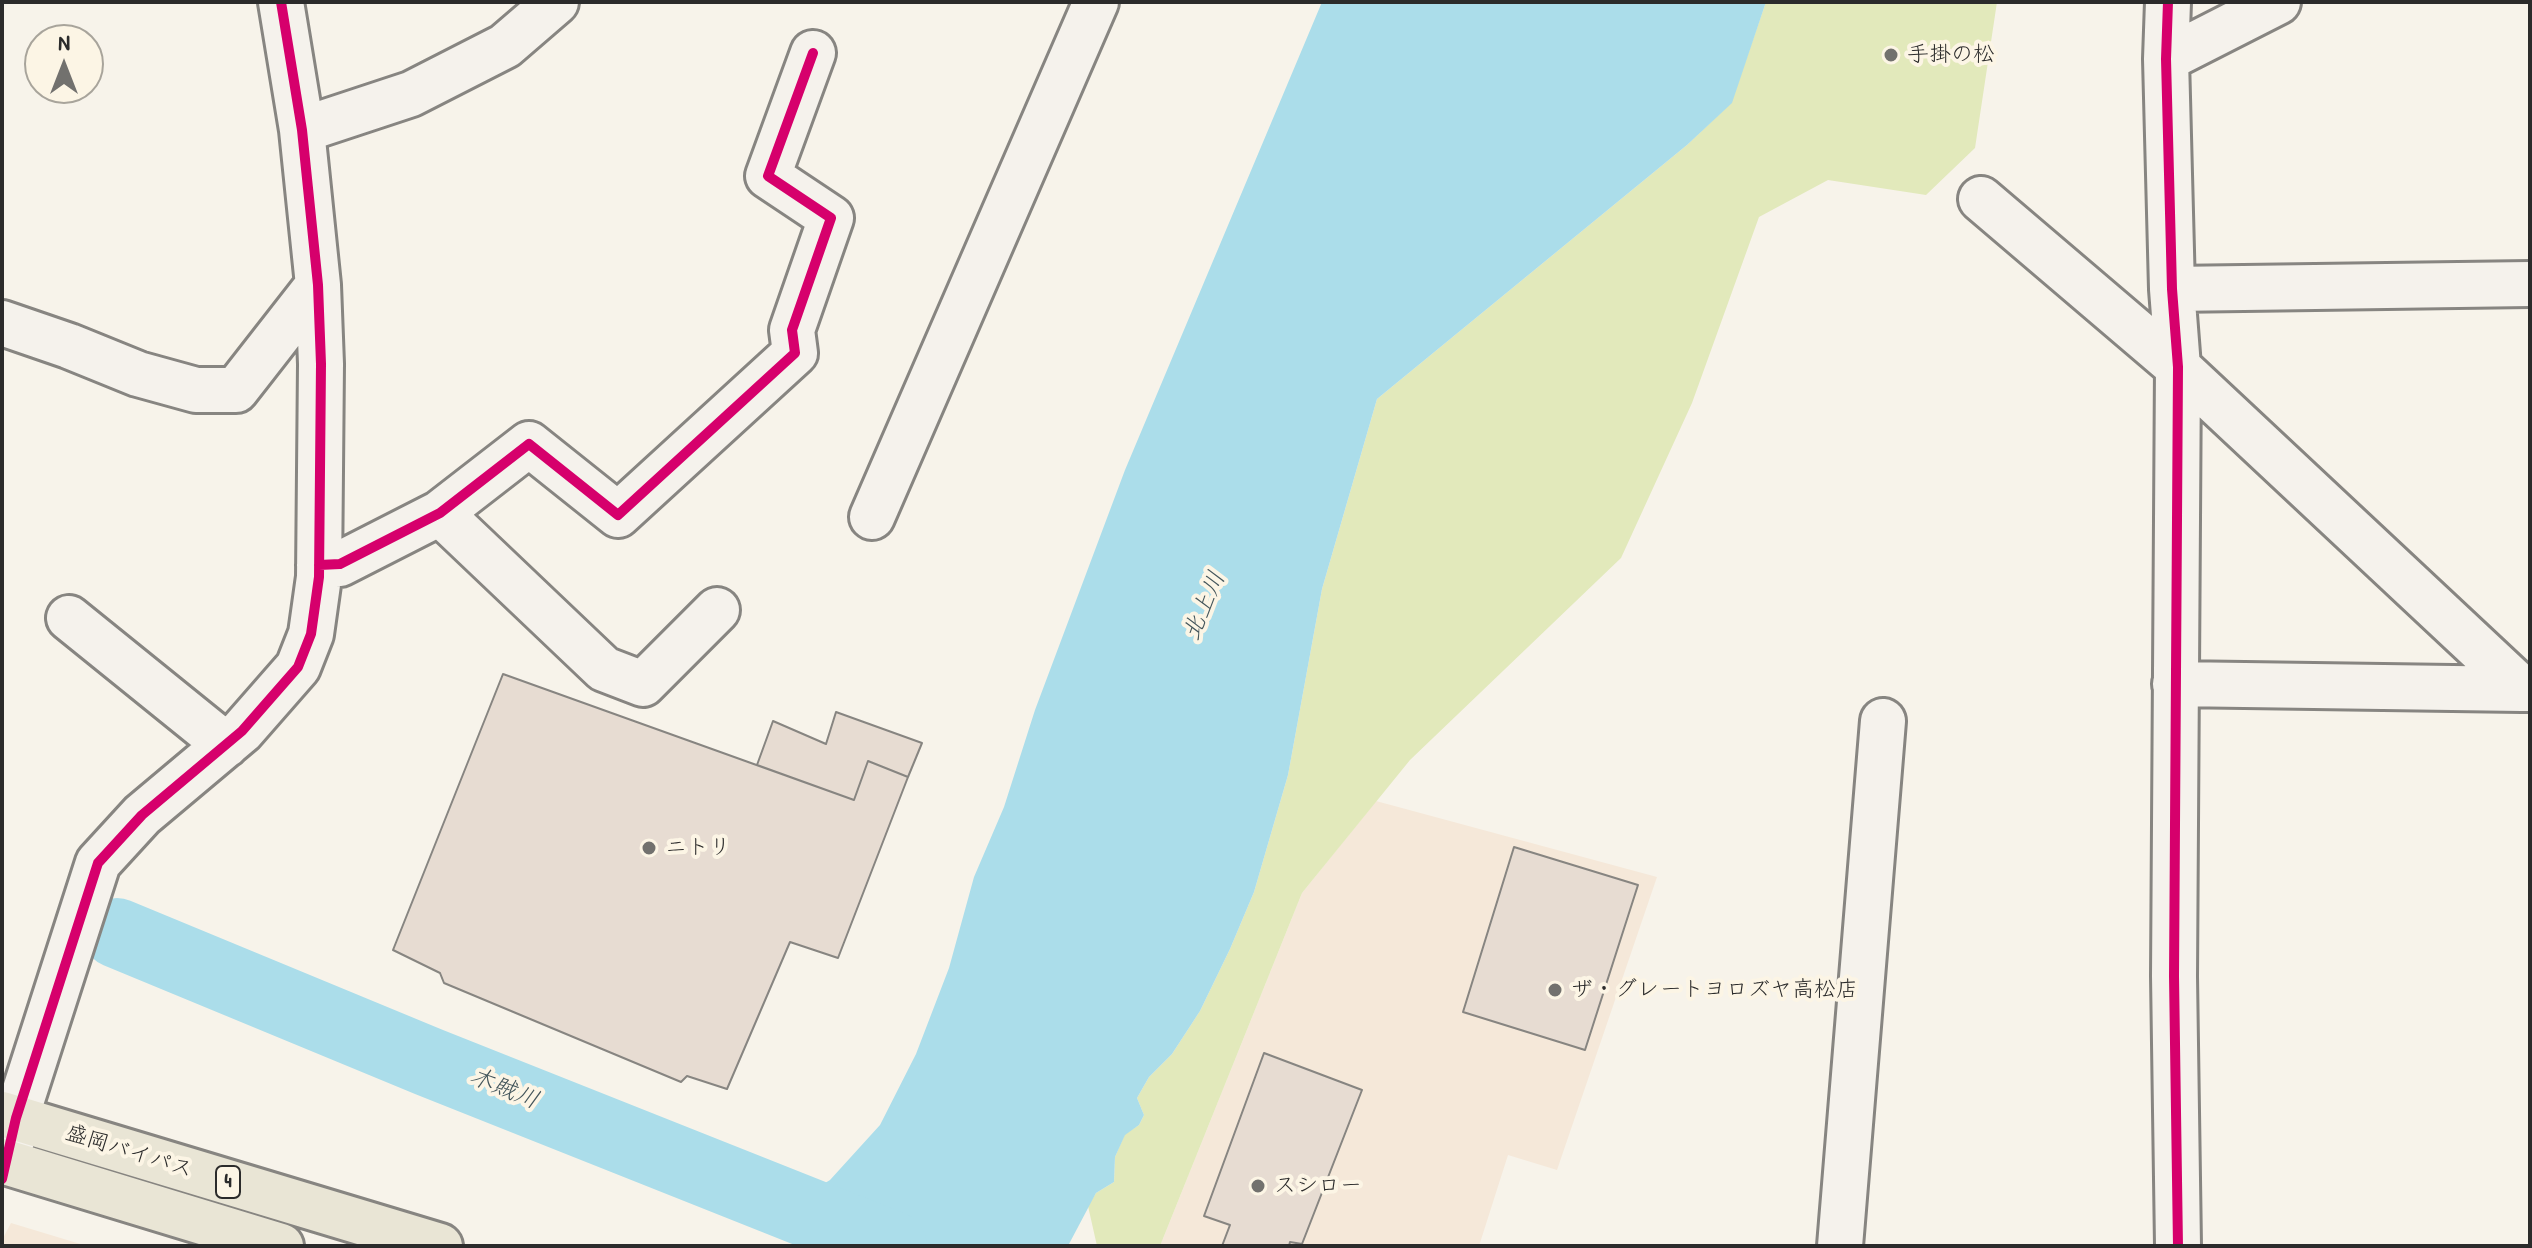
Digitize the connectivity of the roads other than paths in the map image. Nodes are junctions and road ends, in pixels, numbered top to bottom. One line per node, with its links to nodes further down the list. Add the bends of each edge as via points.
1 (281, 2): 8 (street)
2 (556, 2): 8 (street, via 505,46 411,94)
3 (1096, 2): 16 (street)
4 (2168, 2): 7 (street)
5 (2278, 2): 7 (street)
6 (813, 53): 15 (street, via 768,176 831,218 792,330 795,353 618,515 529,444)
7 (2166, 59): 12 (street)
8 (302, 130): 11 (street)
9 (1981, 199): 14 (street)
10 (2530, 284): 12 (street)
11 (318, 285): 13 (street, via 236,390 196,390 138,374); 17 (street)
12 (2172, 289): 14 (street)
13 (2, 323)
14 (2178, 367): 20 (street); 21 (street)
15 (440, 513): 17 (street, via 340,564); 18 (street, via 604,669 643,684)
16 (872, 517)
17 (319, 565): 23 (street, via 311,634 298,667)
18 (717, 610)
19 (69, 618): 23 (street)
20 (2175, 684): 21 (street); 29 (street)
21 (2526, 689)
22 (1883, 721): 28 (street)
23 (226, 745): 24 (street, via 142,815 98,863)
24 (9, 1116): 25 (street); 27 (highway, 盛岡バイパス / 4)
25 (4, 1168): 26 (highway, 盛岡バイパス / 4)
26 (281, 1246)
27 (440, 1246)
28 (1840, 1246)
29 (2178, 1246)

